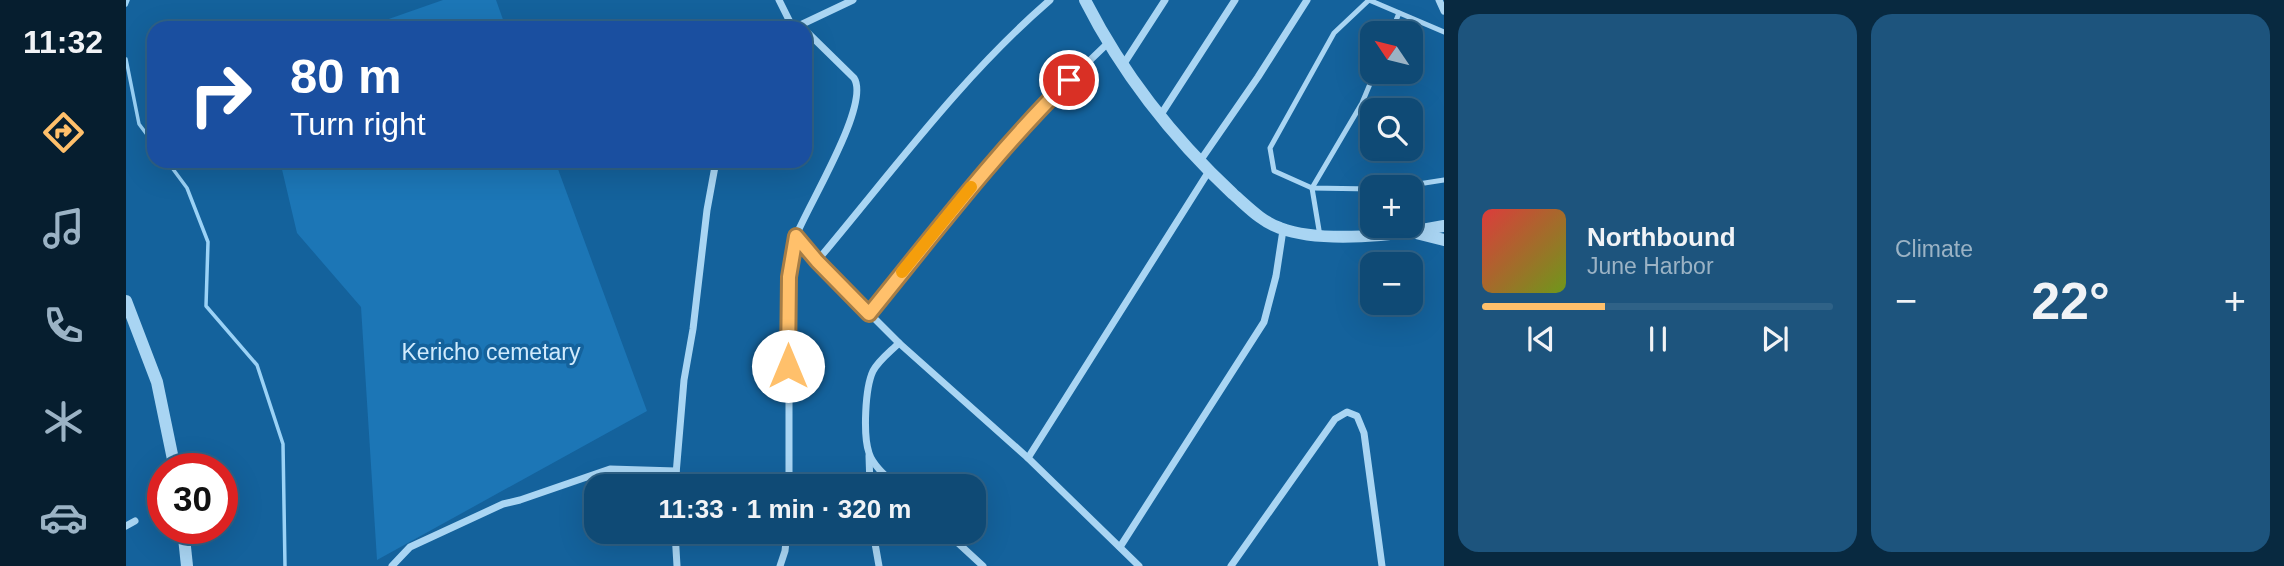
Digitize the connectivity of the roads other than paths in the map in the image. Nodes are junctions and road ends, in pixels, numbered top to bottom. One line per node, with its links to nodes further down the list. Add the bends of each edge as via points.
1 (779, 0): 11 (street)
2 (853, 0): 12 (street)
3 (1051, 0): 35 (street, via 944,108)
4 (1085, 0): 16 (street)
5 (1165, 0): 17 (street)
6 (1236, 0): 19 (street)
7 (1307, 0): 20 (street)
8 (1439, 0): 9 (street)
9 (1444, 11)
10 (1399, 13): 13 (lane); 14 (lane); 25 (lane, via 1369,0 1334,33 1270,148 1274,171)
11 (794, 21)
12 (812, 21)
13 (1396, 21)
14 (1444, 32)
15 (812, 40): 32 (street, via 854,78 858,88 841,145)
16 (1108, 43): 17 (street); 37 (street, via 1018,132)
17 (1123, 65): 19 (street)
18 (1370, 84): 25 (lane)
19 (1160, 117): 20 (street)
20 (1199, 162): 22 (street)
21 (715, 168): 42 (street, via 684,380)
22 (1209, 171): 28 (street, via 1256,214); 41 (street)
23 (1444, 180): 24 (lane)
24 (1423, 183)
25 (1312, 188): 26 (lane); 33 (lane)
26 (1360, 189)
27 (1444, 226): 29 (street)
28 (1283, 230): 33 (street); 54 (street, via 1264,322)
29 (1423, 230)
30 (1360, 234): 33 (street)
31 (1423, 235): 34 (street)
32 (796, 236): 35 (street); 44 (street, via 789,277)
33 (1320, 236)
34 (1444, 240)
35 (817, 261): 37 (street)
36 (126, 301): 39 (street, via 157,382)
37 (869, 314): 38 (street)
38 (899, 343): 40 (street, via 880,361 868,385); 41 (street)
39 (173, 453)
40 (869, 454): 45 (street); 46 (street)
41 (1028, 458): 54 (street)
42 (676, 471): 43 (street); 56 (street, via 610,469 503,504 410,547)
43 (676, 474)
44 (789, 474)
45 (870, 474)
46 (885, 474)
47 (135, 521): 48 (street)
48 (126, 526)
49 (185, 544): 55 (street)
50 (676, 544): 57 (street)
51 (786, 544): 58 (street)
52 (875, 544): 59 (street)
53 (959, 544): 60 (street)
54 (1120, 547): 61 (street)
55 (187, 566)
56 (392, 566)
57 (677, 566)
58 (780, 566)
59 (878, 566)
60 (983, 566)
61 (1139, 566)
62 (1231, 566): 63 (street, via 1335,419 1347,412 1357,416 1364,433)
63 (1382, 566)

